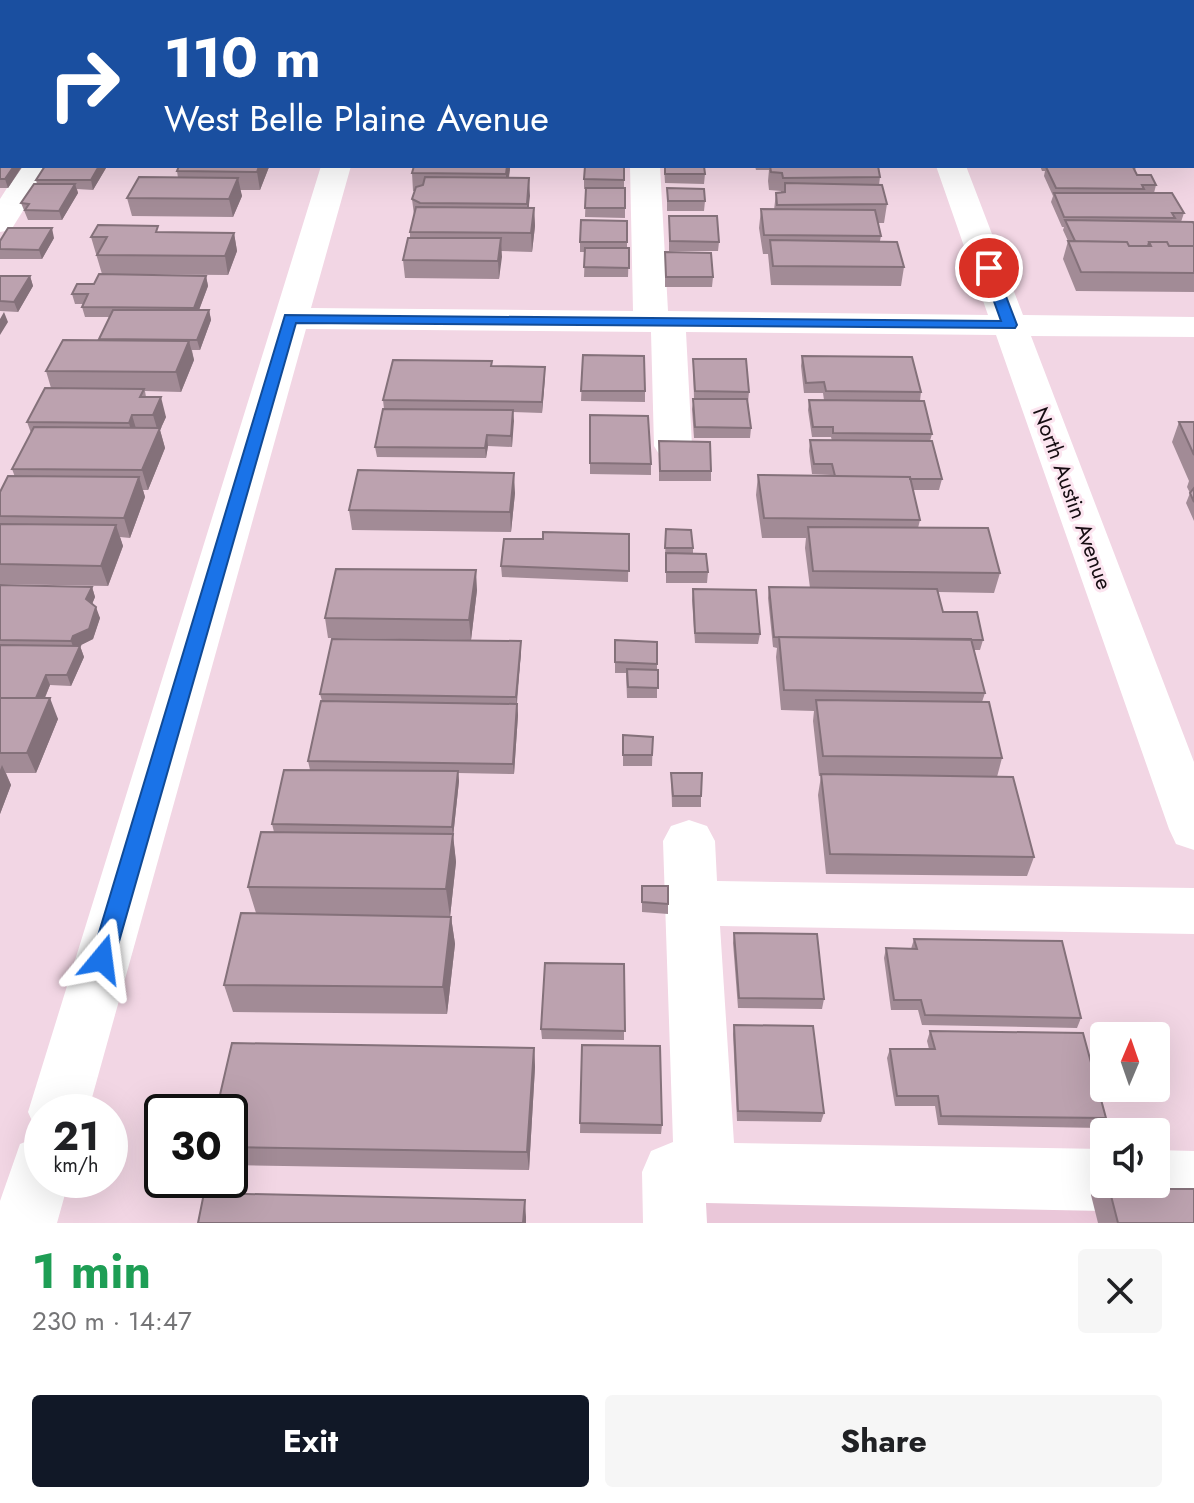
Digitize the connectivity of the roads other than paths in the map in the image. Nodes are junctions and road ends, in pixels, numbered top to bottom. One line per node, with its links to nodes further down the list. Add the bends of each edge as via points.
1 (35, 168): 5 (street)
2 (335, 168): 6 (street)
3 (645, 168): 7 (street)
4 (952, 168): 8 (street, North Austin Avenue)
5 (0, 223)
6 (290, 318): 7 (street); 15 (street)
7 (660, 322): 8 (street); 10 (street)
8 (1010, 325): 9 (street); 11 (street, North Austin Avenue)
9 (1194, 327)
10 (673, 446)
11 (1194, 829)
12 (689, 841): 13 (street)
13 (692, 903): 14 (street); 20 (street)
14 (1194, 911)
15 (63, 1094)
16 (1090, 1181): 20 (street)
17 (1170, 1181): 18 (street)
18 (1194, 1182)
19 (32, 1198): 21 (street)
20 (690, 1198)
21 (25, 1223)

